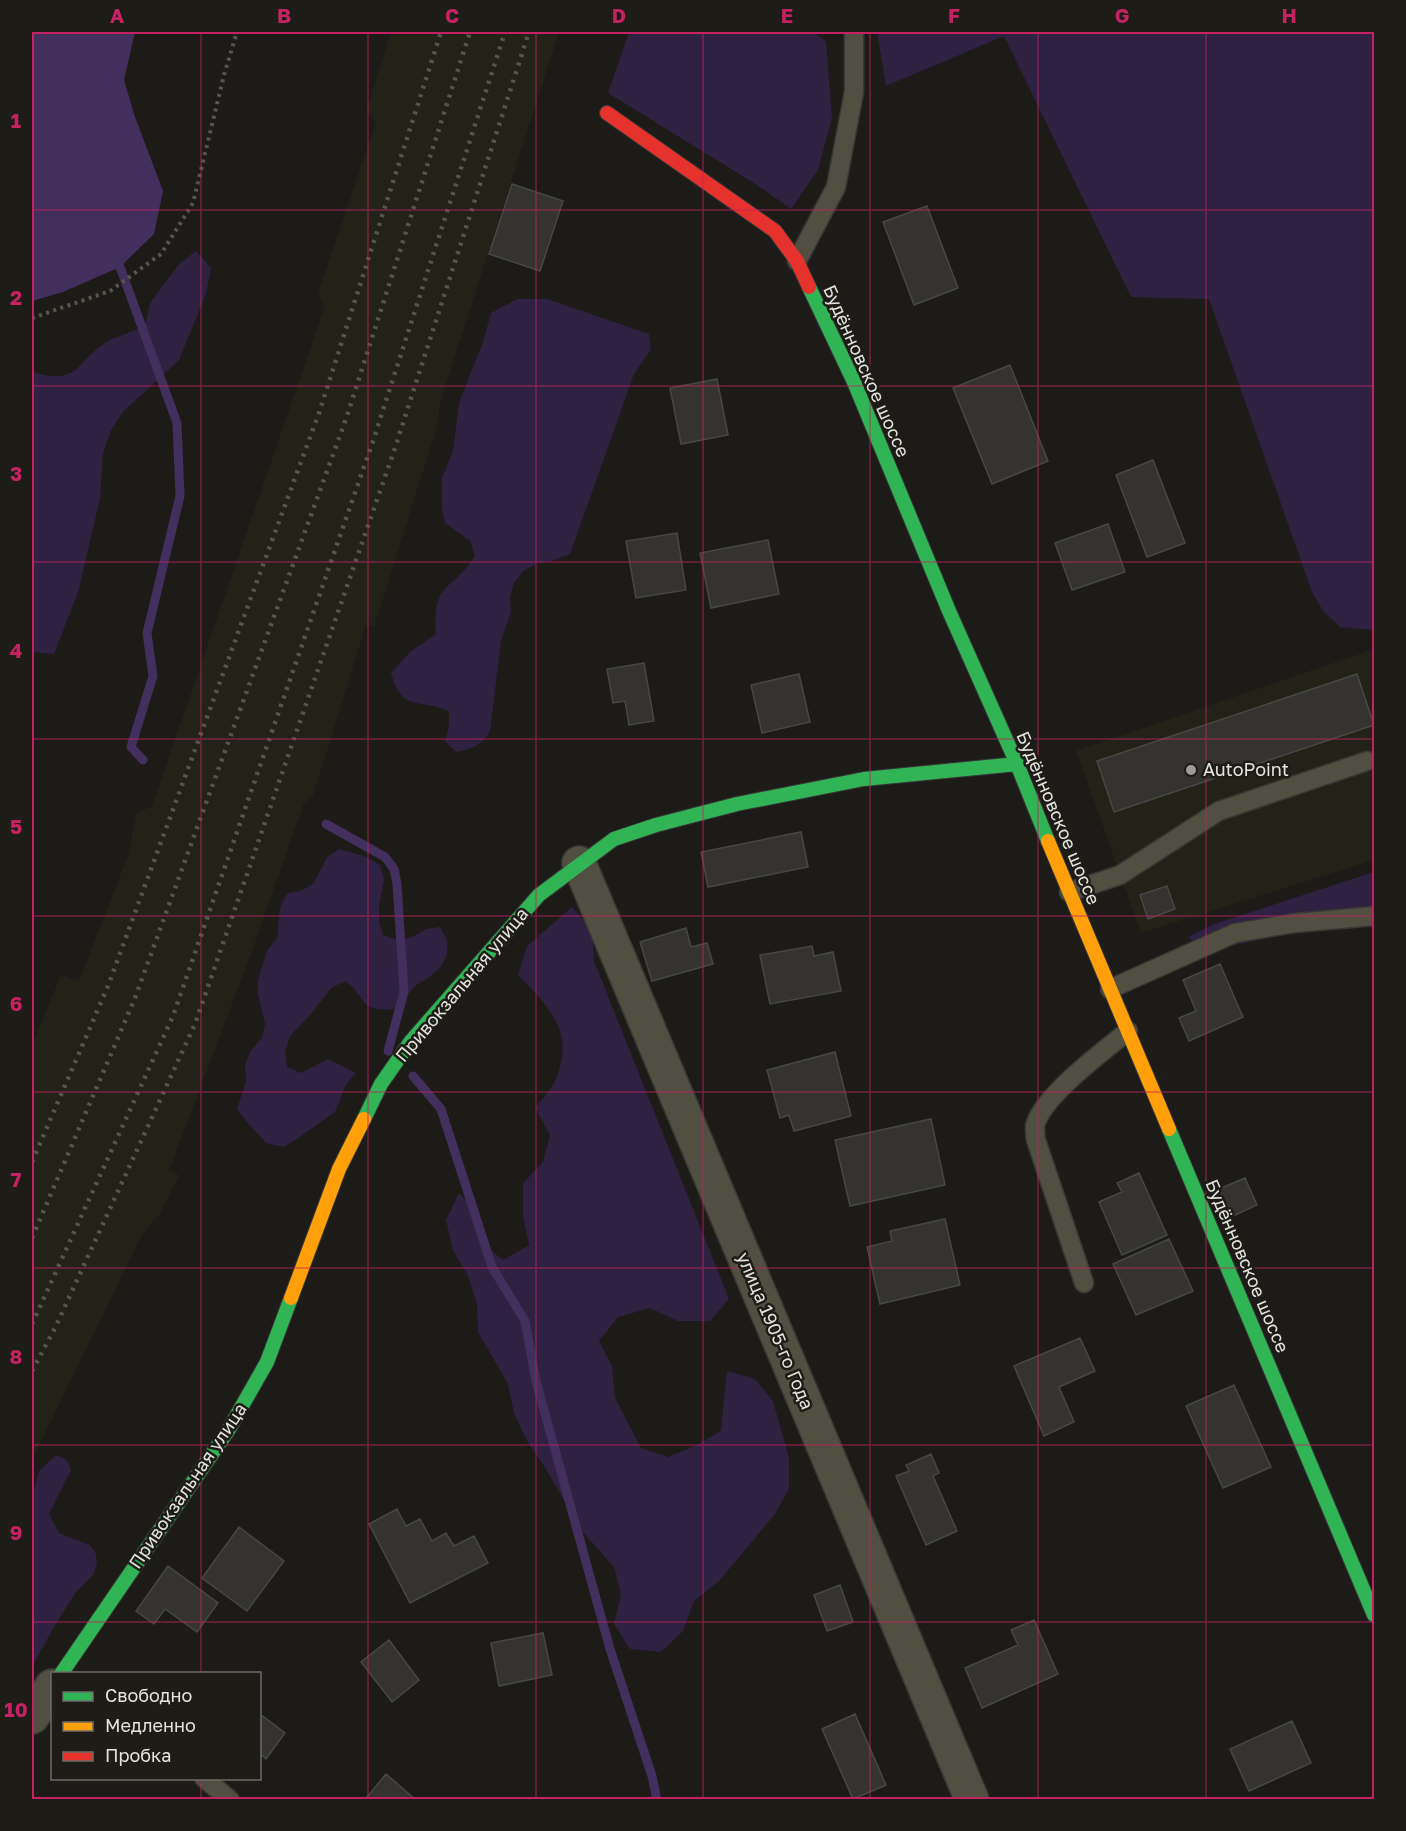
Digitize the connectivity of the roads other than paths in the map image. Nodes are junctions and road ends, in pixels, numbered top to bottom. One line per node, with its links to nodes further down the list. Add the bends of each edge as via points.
1 (854, 32): 3 (lane, via 854,92 836,188)
2 (607, 113): 3 (street, Будённовское шоссе, via 775,231)
3 (797, 261): 5 (street, Будённовское шоссе, via 854,382)
4 (1367, 761): 7 (lane, via 1219,811 1120,875)
5 (1017, 764): 6 (street, Привокзальная улица, via 864,779 737,804 614,838); 7 (street, Будённовское шоссе)
6 (579, 863): 13 (street, Привокзальная улица, via 539,895 411,1041 381,1084 339,1169 267,1362 229,1430); 18 (street, улица 1905-го Года)
7 (1069, 892): 9 (street, Будённовское шоссе)
8 (1374, 916): 9 (lane, via 1235,933)
9 (1110, 989): 10 (street, Будённовское шоссе)
10 (1128, 1030): 11 (lane, via 1070,1079 1035,1126 1035,1140); 12 (street, Будённовское шоссе)
11 (1084, 1282)
12 (1373, 1608)
13 (65, 1672)
14 (51, 1691): 15 (street, Привокзальная улица)
15 (32, 1717)
16 (205, 1780): 17 (lane)
17 (230, 1800)
18 (972, 1800)

